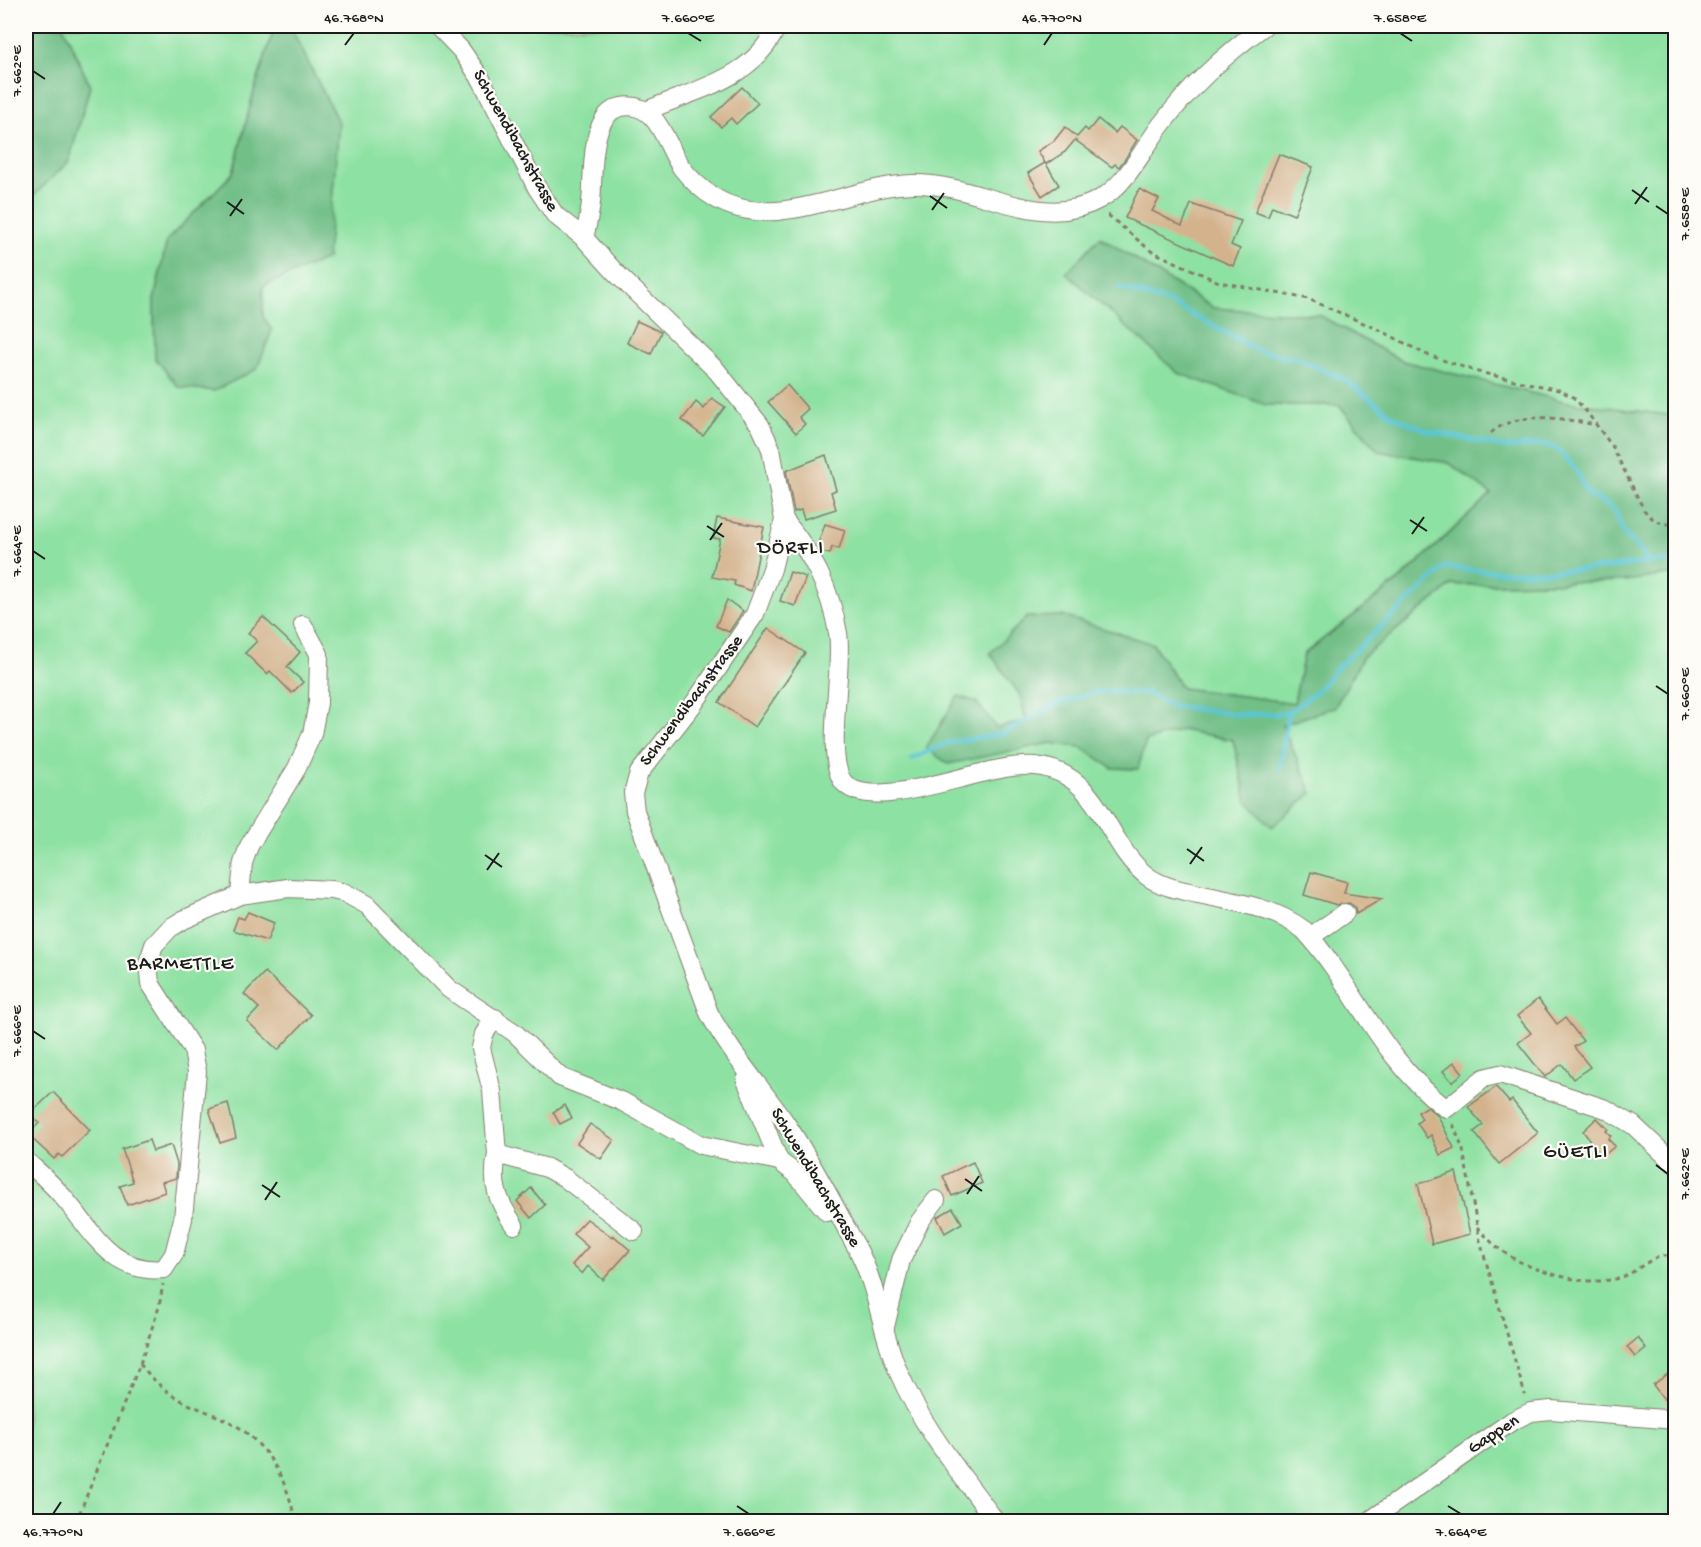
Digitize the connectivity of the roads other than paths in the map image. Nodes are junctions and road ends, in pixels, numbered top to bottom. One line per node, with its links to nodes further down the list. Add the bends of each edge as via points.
1 (438, 26): 5 (street, Schwendibachstrasse, via 481,79 547,204 562,222)
2 (777, 26): 4 (street, via 759,55 738,72)
3 (1264, 26): 4 (street, via 1176,107 1111,191 1094,202 1064,212 1046,212 953,187 914,184 858,192 792,209 742,209 717,199 695,183 658,123)
4 (646, 111): 5 (street, via 621,107 609,113 599,127)
5 (584, 238): 6 (street, Schwendibachstrasse, via 717,371 754,416 771,449)
6 (784, 520): 10 (street, via 814,560 833,612 840,673 834,758 845,784 859,793 879,795 993,769 1045,768 1068,778 1090,796 1130,857 1154,881 1269,911 1289,920); 12 (street, Schwendibachstrasse, via 755,614 695,702 645,764 633,793 635,811 675,914 693,975 713,1020)
7 (303, 625): 8 (street, via 319,654 318,703 312,734 297,768 249,846)
8 (240, 895): 11 (street, via 309,888 356,898 378,914 449,989); 14 (street, via 170,928 149,954 150,983 193,1050 197,1072 183,1219 174,1254 164,1269 147,1271 109,1252 63,1197)
9 (1345, 913): 10 (street)
10 (1310, 937): 16 (street, via 1391,1055 1423,1090 1447,1108 1484,1078 1500,1074 1606,1108 1633,1125)
11 (495, 1018): 13 (street, via 484,1034 481,1048 492,1091); 15 (street, via 568,1082 623,1102 701,1146)
12 (737, 1059): 15 (street); 20 (street, Schwendibachstrasse, via 789,1128)
13 (497, 1154): 18 (street, via 493,1185 499,1203); 19 (street, via 547,1168)
14 (26, 1161)
15 (779, 1161): 20 (street, via 795,1173)
16 (1676, 1165)
17 (936, 1200): 21 (street, via 920,1221 901,1260)
18 (514, 1225)
19 (634, 1230)
20 (849, 1233): 21 (street, Schwendibachstrasse, via 865,1265)
21 (885, 1327): 23 (street, Schwendibachstrasse, via 898,1372 910,1396 944,1452)
22 (1676, 1420): 24 (street, Gappen, via 1551,1410 1531,1412 1512,1421)
23 (996, 1521)
24 (1368, 1521)

